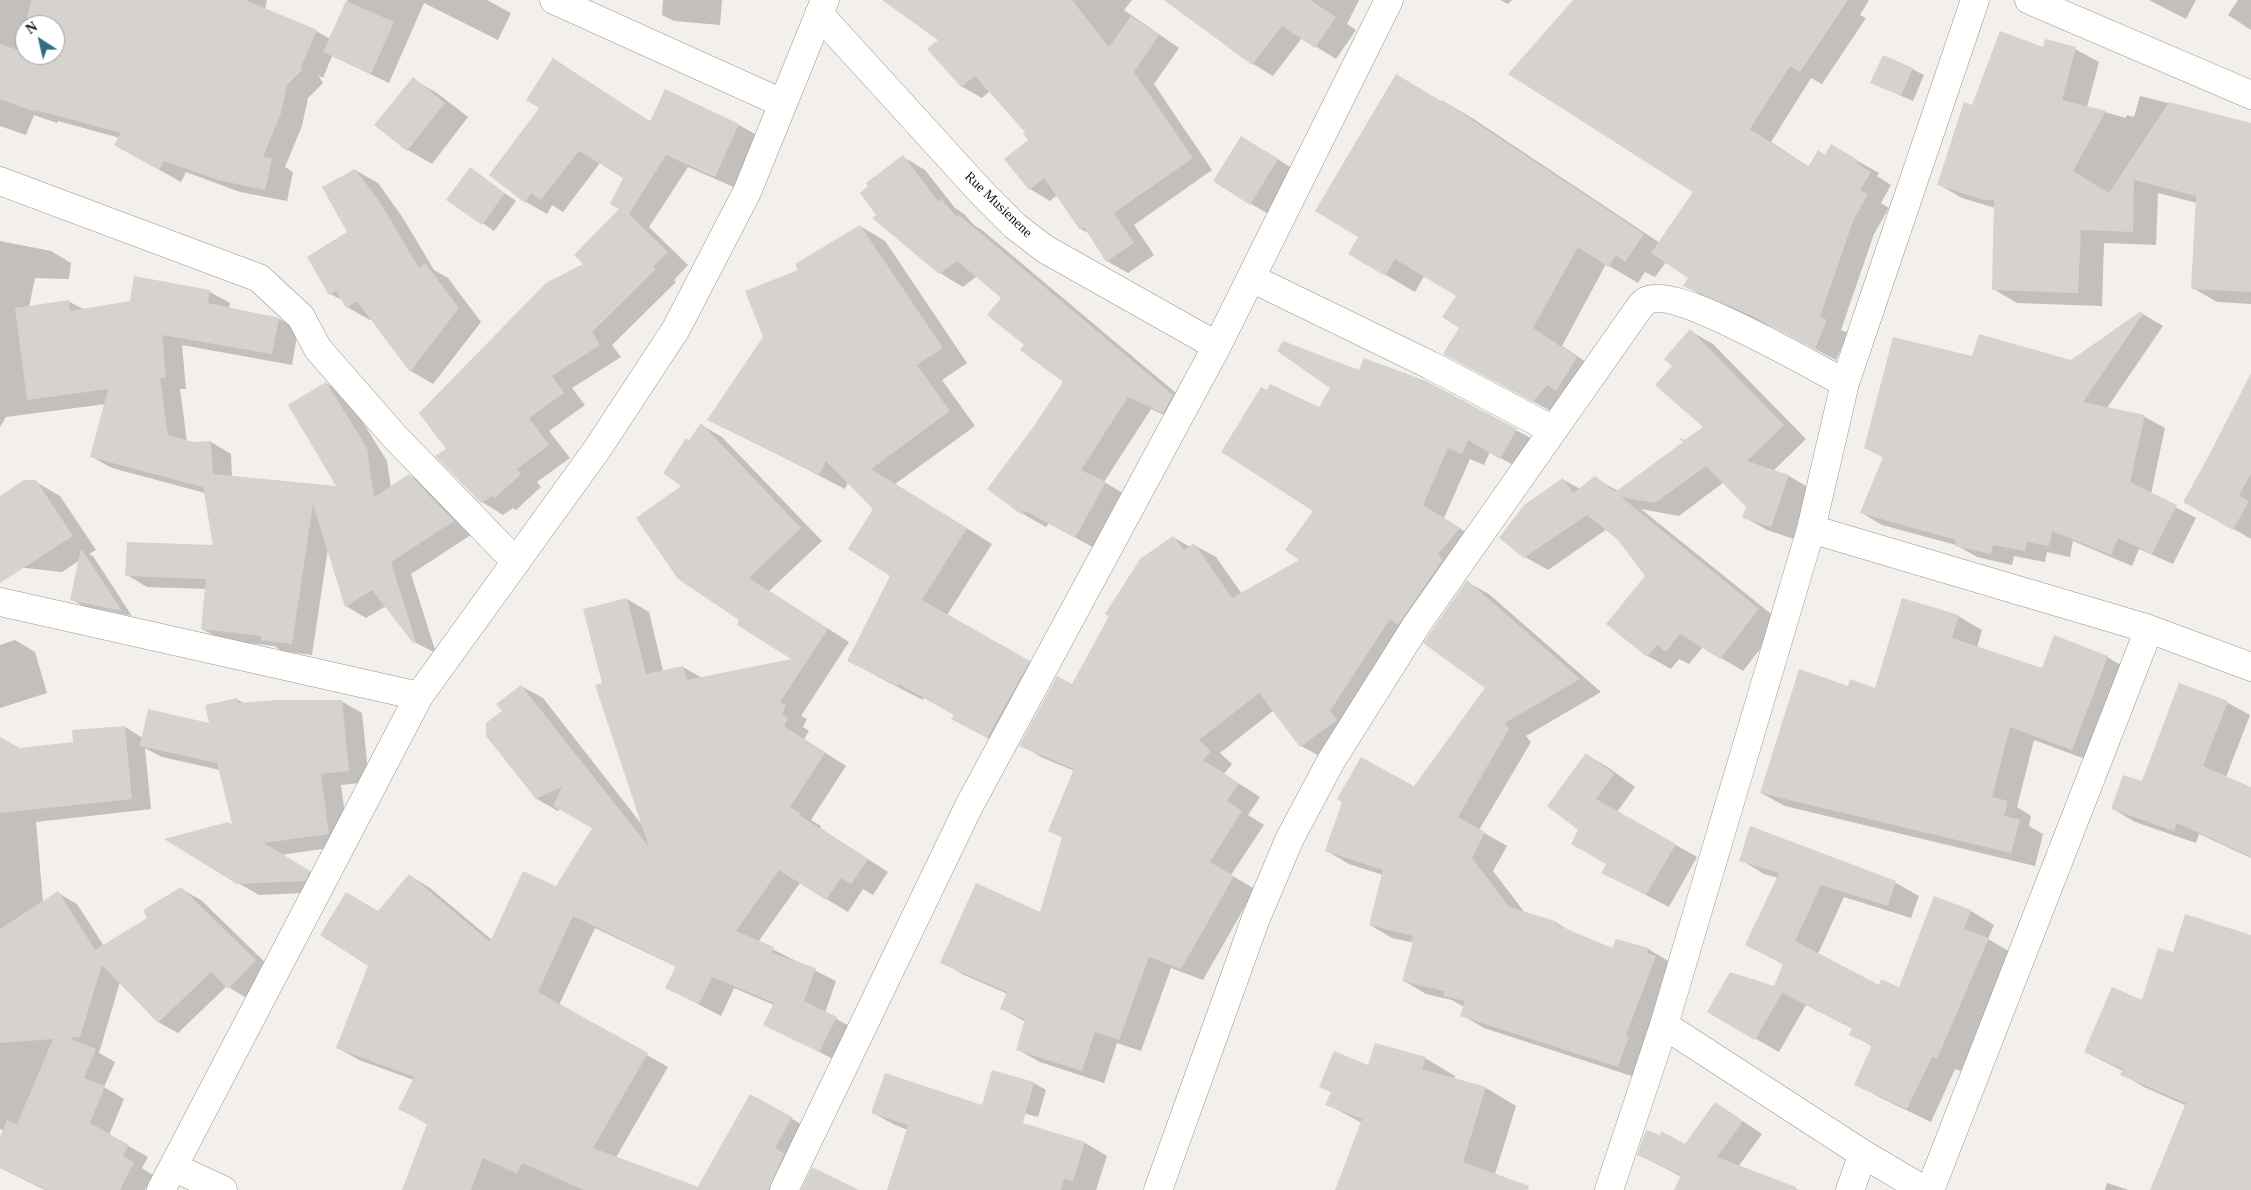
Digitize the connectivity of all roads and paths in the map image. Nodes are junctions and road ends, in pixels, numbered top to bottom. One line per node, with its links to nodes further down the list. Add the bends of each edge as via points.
1 (554, 0): 7 (street)
2 (1388, 0): 9 (street)
3 (1975, 0): 11 (street)
4 (2029, 0): 6 (street)
5 (822, 7): 7 (street); 10 (street, Rue Musienene, via 976,186 1015,226 1045,249)
6 (2251, 95)
7 (782, 103): 14 (street, via 747,192 676,329 598,448)
8 (0, 181): 14 (street, via 258,278 301,317 318,350 395,437)
9 (1251, 278): 10 (street); 12 (street)
10 (1217, 346): 23 (street, via 969,806)
11 (1845, 383): 12 (street, via 1707,312 1676,302 1648,300 1639,308); 13 (street)
12 (1553, 430): 24 (street, via 1374,690 1290,838 1256,918)
13 (1811, 529): 16 (street); 19 (street)
14 (516, 562): 18 (street)
15 (0, 602): 18 (street)
16 (2149, 629): 17 (street); 28 (street)
17 (2251, 667)
18 (419, 696): 21 (street)
19 (1664, 1025): 20 (street); 25 (street)
20 (1863, 1154): 26 (street); 27 (street)
21 (167, 1179): 22 (street)
22 (223, 1190)
23 (784, 1190)
24 (1158, 1190)
25 (1608, 1190)
26 (1850, 1190)
27 (1924, 1190)
28 (1930, 1190)

